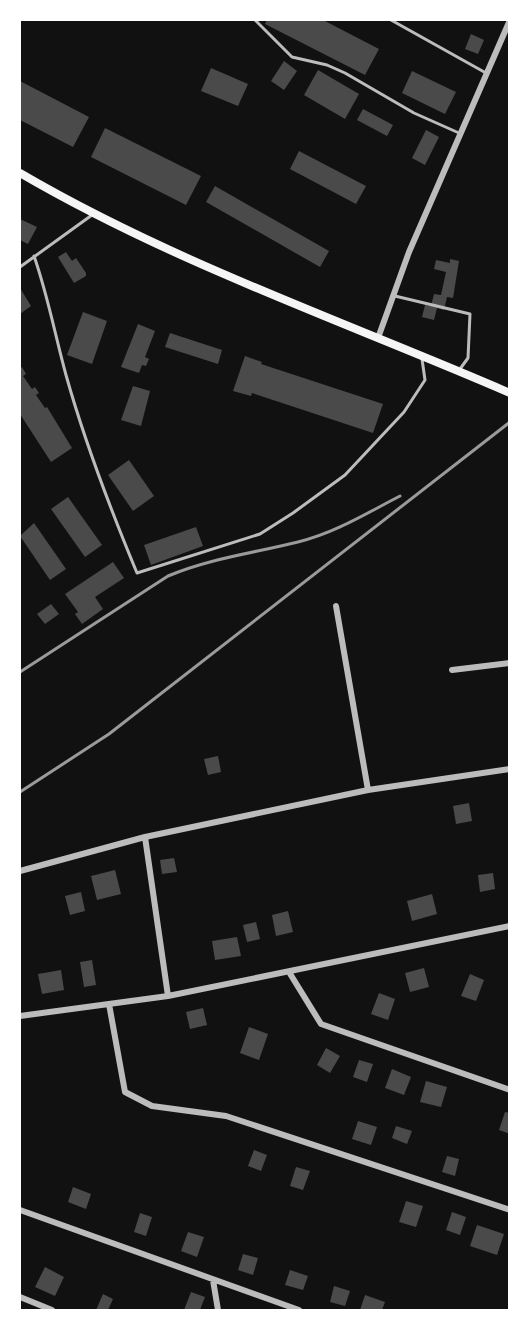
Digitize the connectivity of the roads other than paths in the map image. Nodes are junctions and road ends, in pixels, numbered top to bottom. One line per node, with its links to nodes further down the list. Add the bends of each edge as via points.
1 (255, 20): 5 (lane, via 292,57 327,65)
2 (391, 20): 4 (lane)
3 (510, 20): 4 (street)
4 (487, 73): 5 (street)
5 (460, 134): 10 (street)
6 (20, 173): 7 (main road)
7 (93, 214): 8 (lane); 11 (main road)
8 (34, 256): 9 (lane); 12 (lane, via 105,497 137,573 260,534 345,475 404,412 425,380)
9 (20, 267)
10 (394, 296): 11 (street); 13 (lane, via 470,314 468,358)
11 (378, 338): 12 (main road)
12 (421, 357): 13 (main road)
13 (458, 373): 14 (main road)
14 (510, 393)
15 (336, 606): 19 (street)
16 (510, 663): 17 (street)
17 (452, 670)
18 (510, 769): 19 (street)
19 (368, 790): 20 (street)
20 (145, 837): 21 (street); 24 (street)
21 (20, 871)
22 (510, 926): 23 (street)
23 (289, 972): 24 (street); 27 (street, via 321,1024)
24 (168, 996): 25 (street)
25 (109, 1004): 26 (street); 29 (street, via 125,1092 152,1106 226,1116)
26 (20, 1016)
27 (510, 1090)
28 (20, 1210): 30 (street)
29 (510, 1210)
30 (213, 1280): 33 (street); 34 (street)
31 (20, 1297): 32 (street)
32 (52, 1311)
33 (218, 1311)
34 (298, 1311)

